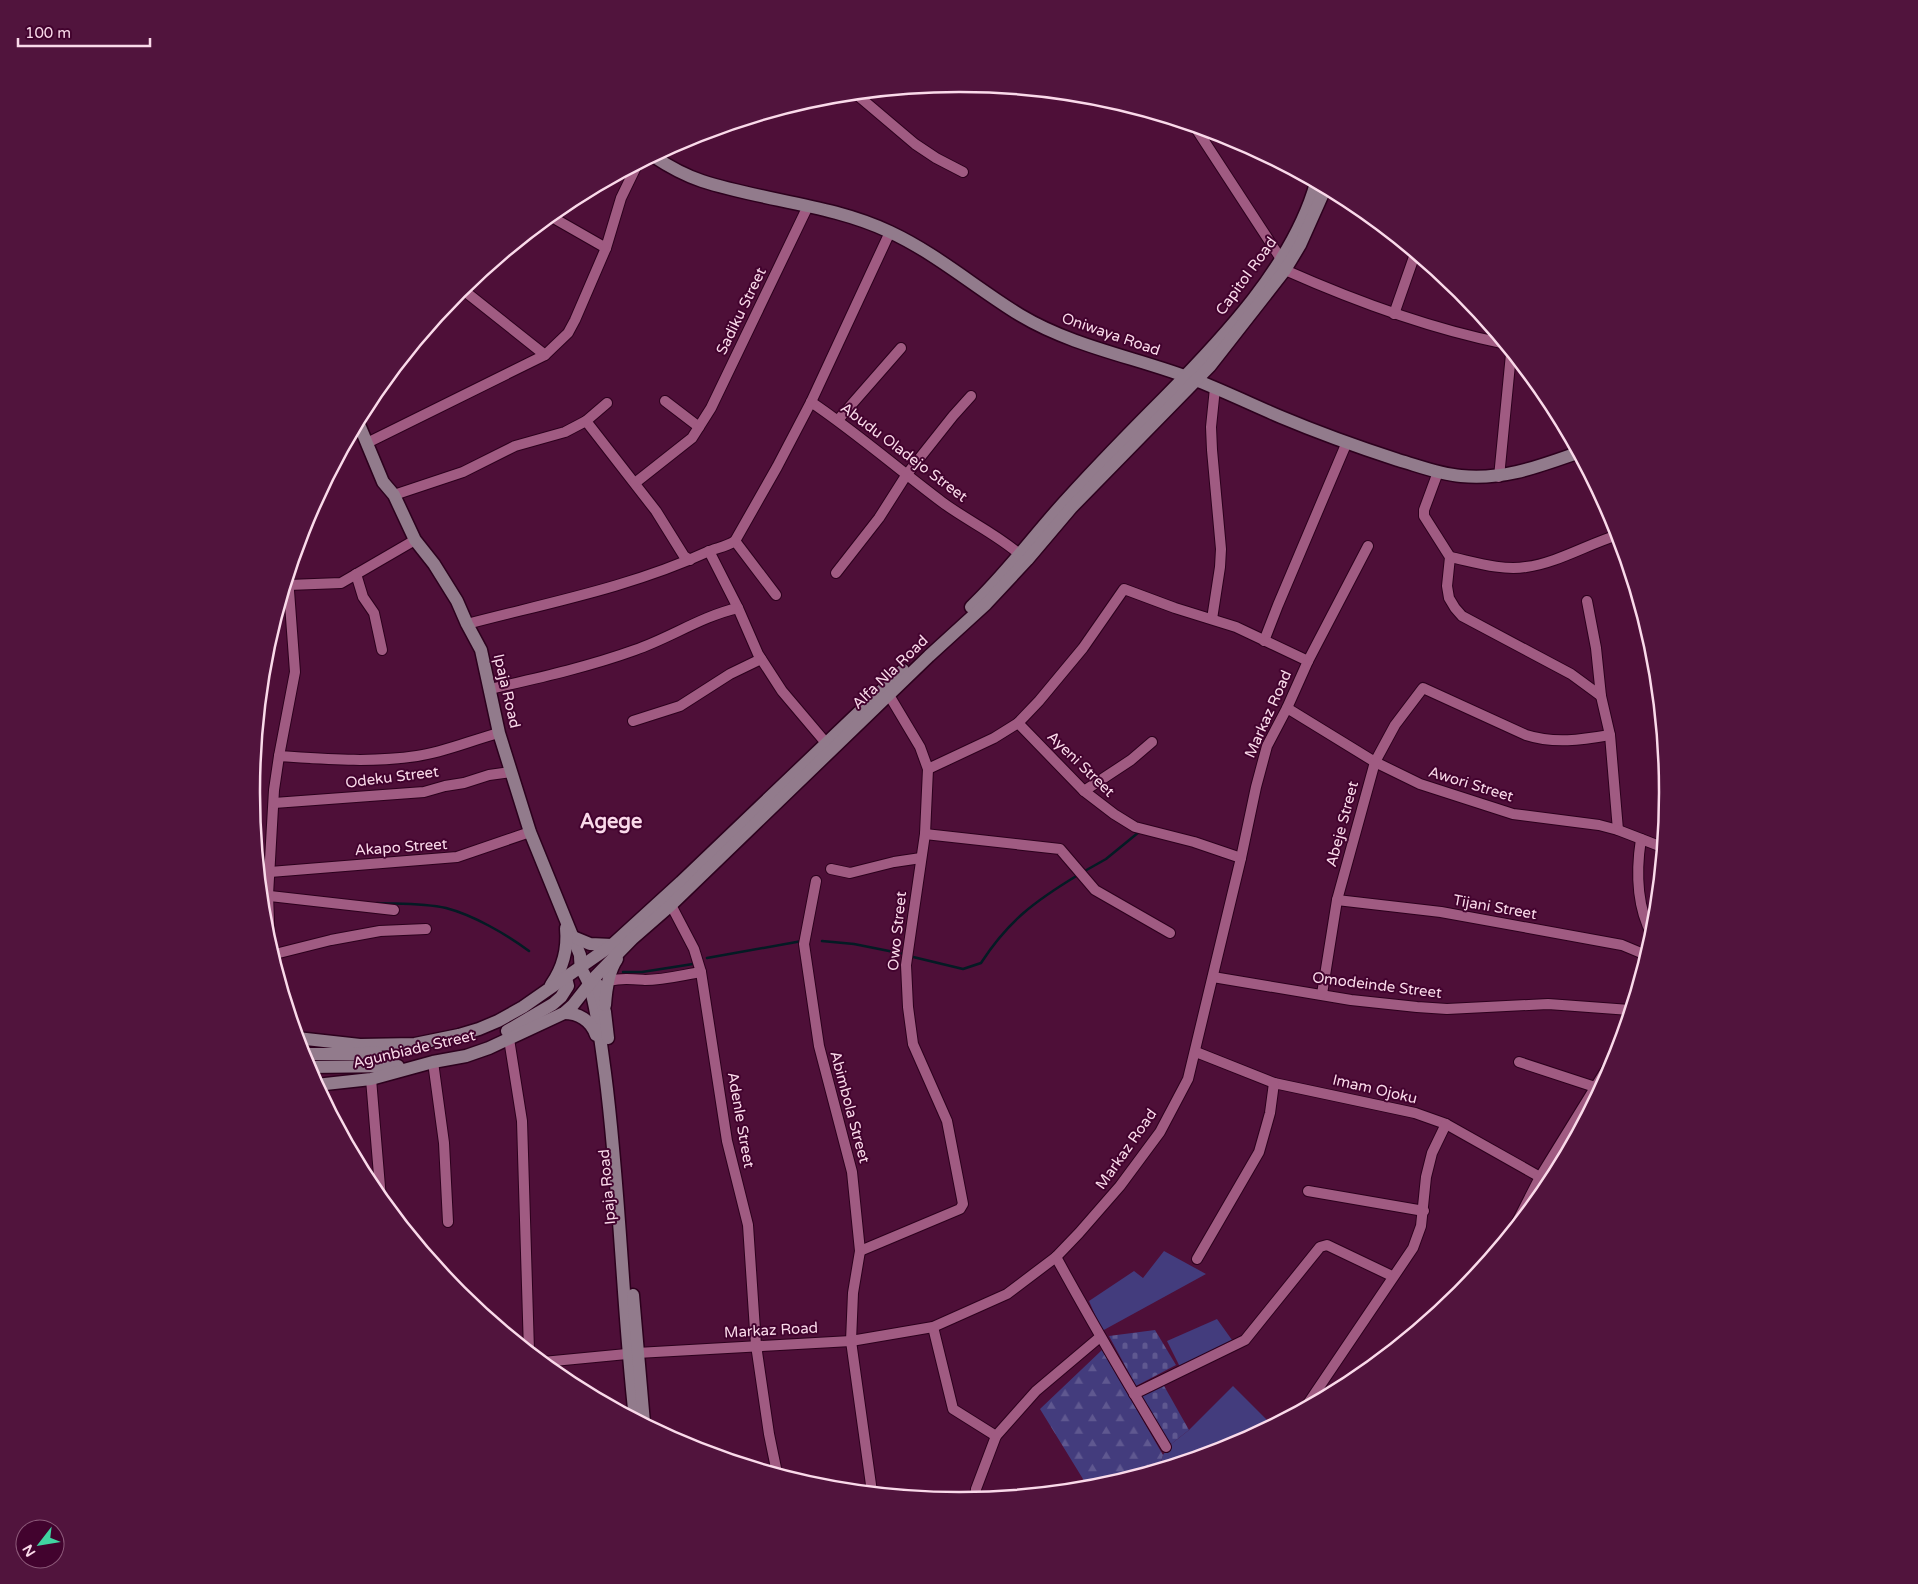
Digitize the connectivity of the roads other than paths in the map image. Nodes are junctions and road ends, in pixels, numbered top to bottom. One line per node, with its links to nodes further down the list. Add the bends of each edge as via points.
1 (862, 99): 4 (street, via 915,144)
2 (1201, 136): 13 (street)
3 (660, 160): 8 (main road, Oniwaya Road, via 701,181)
4 (963, 172)
5 (633, 174): 11 (street, via 621,198)
6 (1314, 189): 13 (main road, Capitol Road)
7 (1322, 194): 13 (main road, Capitol Road, via 1300,245)
8 (808, 206): 10 (main road, Oniwaya Road); 28 (street, Sadiku Street)
9 (557, 220): 11 (street)
10 (890, 232): 20 (main road, Oniwaya Road, via 928,253 1022,316 1100,349); 24 (street)
11 (606, 248): 18 (street, via 568,333)
12 (1413, 260): 15 (street)
13 (1283, 265): 15 (street, via 1337,293); 20 (main road, Capitol Road, via 1240,329 1210,366)
14 (468, 294): 18 (street)
15 (1394, 314): 16 (street)
16 (1493, 341)
17 (901, 348): 26 (street)
18 (545, 355): 31 (street)
19 (1510, 361): 35 (street)
20 (1191, 378): 21 (main road, Oniwaya Road); 43 (main road, Alfa Nla Road)
21 (1215, 388): 30 (main road, Oniwaya Road); 53 (street, via 1212,450 1221,549)
22 (971, 396): 34 (street)
23 (665, 401): 28 (street)
24 (811, 402): 26 (street, Abudu Oladejo Street); 40 (street)
25 (607, 403): 27 (street)
26 (838, 420): 34 (street, Abudu Oladejo Street)
27 (586, 421): 36 (street); 37 (street, via 565,432 515,446 463,472)
28 (700, 427): 36 (street, Sadiku Street, via 692,438)
29 (361, 429): 31 (main road, Ipaja Road)
30 (1347, 442): 33 (main road, Oniwaya Road); 55 (street)
31 (366, 443): 37 (main road, Ipaja Road, via 383,482)
32 (1572, 455): 35 (main road, Oniwaya Road)
33 (1438, 472): 35 (main road, Oniwaya Road); 44 (street, via 1424,516)
34 (907, 474): 43 (street, Abudu Oladejo Street, via 942,502); 47 (street, via 879,518)
35 (1499, 477)
36 (635, 483): 45 (street, via 684,556)
37 (394, 495): 39 (main road, Ipaja Road)
38 (1610, 538): 44 (street, via 1524,568)
39 (415, 540): 46 (street); 54 (main road, Ipaja Road, via 457,601)
40 (735, 541): 42 (street); 50 (street)
41 (1368, 546): 58 (street, Markaz Road)
42 (709, 551): 45 (street); 52 (street)
43 (1024, 557): 60 (main road, Alfa Nla Road)
44 (1450, 557): 61 (street, via 1449,598 1462,616 1571,674)
45 (690, 560): 54 (street, via 627,582)
46 (356, 574): 48 (street, via 340,583); 56 (street, via 363,597 374,613)
47 (836, 574)
48 (292, 581)
49 (289, 592): 69 (street, via 296,672)
50 (776, 595)
51 (1587, 601): 61 (street)
52 (738, 608): 57 (street); 59 (street, via 636,650)
53 (1212, 619): 55 (street); 64 (street, via 1122,590 1083,648)
54 (466, 624): 59 (main road, Ipaja Road, via 481,650)
55 (1264, 641): 58 (street)
56 (382, 650)
57 (761, 659): 63 (street, via 730,674 680,706); 68 (street, via 782,692)
58 (1308, 661): 62 (street, Markaz Road)
59 (490, 690): 65 (main road, Ipaja Road)
60 (887, 691): 68 (main road, Alfa Nla Road); 71 (street, Owo Street, via 920,747); 88 (main road, Alfa Nla Road)
61 (1601, 696): 66 (street)
62 (1287, 708): 70 (street, Awori Street); 81 (street, Markaz Road, via 1260,766)
63 (633, 721)
64 (1018, 723): 71 (street); 73 (street, Ayeni Street)
65 (499, 733): 69 (street, via 419,756 379,760); 72 (main road, Ipaja Road)
66 (1610, 735): 70 (street, Abeje Street, via 1576,741 1538,739 1423,688 1395,724); 75 (street)
67 (1152, 742): 73 (street)
68 (826, 743): 88 (main road, Alfa Nla Road)
69 (279, 756): 74 (street)
70 (1375, 762): 75 (street, Awori Street, via 1420,784 1513,814); 87 (street, Abeje Street)
71 (928, 769): 77 (street, Owo Street)
72 (511, 772): 74 (street, Odeku Street, via 424,792); 76 (main road, Ipaja Road)
73 (1084, 792): 81 (street, Ayeni Street, via 1135,827)
74 (274, 803): 83 (street)
75 (1618, 830): 78 (street, Awori Street)
76 (530, 832): 83 (street, Akapo Street, via 457,858); 90 (main road, Ipaja Road)
77 (924, 834): 80 (street, Owo Street); 93 (street, via 1060,849 1095,890)
78 (1641, 839): 79 (street, Awori Street); 91 (street, via 1637,883)
79 (1656, 845)
80 (921, 858): 82 (street, via 850,873); 132 (street, Owo Street, via 906,965 913,1044 947,1121 963,1204 960,1209)
81 (1241, 858): 101 (street, Markaz Road)
82 (831, 869)
83 (270, 872): 85 (street)
84 (816, 881): 132 (street, Abimbola Street, via 804,944 818,1046 852,1172)
85 (266, 888)
86 (267, 895): 89 (street)
87 (1337, 900): 97 (street, Tijani Street, via 1451,914 1622,945); 106 (street, Abeje Street)
88 (666, 902): 95 (main road, Alfa Nla Road); 96 (main road, Alfa Nla Road); 100 (street, Adenle Street, via 694,949)
89 (394, 910)
90 (564, 916): 94 (main road, Ipaja Road); 105 (main road, via 567,941 562,965)
91 (1646, 920)
92 (426, 929): 98 (street, via 380,931)
93 (1170, 933)
94 (573, 937): 96 (main road, via 590,944); 99 (main road, Ipaja Road)
95 (632, 939): 103 (main road, Alfa Nla Road); 104 (main road, via 614,964)
96 (612, 945): 99 (main road, Alfa Nla Road)
97 (1640, 952)
98 (279, 953)
99 (582, 962): 102 (main road, Agunbiade Street); 103 (main road, Ipaja Road)
100 (700, 972): 104 (street, via 669,978); 140 (street, Adenle Street, via 728,1142 748,1225)
101 (1213, 977): 106 (street, Omodeinde Street); 114 (street, Markaz Road)
102 (566, 978): 105 (main road, Agunbiade Street); 116 (main road, via 566,992 553,1004 516,1027)
103 (592, 981): 108 (main road, Ipaja Road); 109 (main road, Agunbiade Street); 113 (main road, Ipaja Road)
104 (609, 981): 108 (main road)
105 (544, 993): 112 (main road, Agunbiade Street, via 479,1029)
106 (1322, 994): 107 (street, Omodeinde Street, via 1382,1004 1447,1009 1548,1004)
107 (1623, 1010)
108 (605, 1012): 141 (main road, Ipaja Road, via 622,1171)
109 (564, 1013): 111 (main road, Agunbiade Street); 113 (main road, via 574,1013 590,1023)
110 (305, 1039): 112 (main road, Agunbiade Street, via 360,1045)
111 (509, 1039): 116 (main road, Agunbiade Street, via 466,1056); 139 (street, via 522,1121)
112 (416, 1044): 115 (main road, via 372,1052)
113 (601, 1050): 141 (main road, Ipaja Road)
114 (1196, 1052): 121 (street, Imam Ojoku); 133 (street, Markaz Road, via 1188,1078 1160,1132 1120,1186)
115 (311, 1054)
116 (433, 1062): 118 (main road, Agunbiade Street); 131 (street, via 444,1143)
117 (1519, 1062): 123 (street)
118 (418, 1066): 119 (main road); 120 (main road, Agunbiade Street)
119 (316, 1067)
120 (371, 1079): 122 (main road, Agunbiade Street); 127 (street)
121 (1274, 1083): 125 (street, Imam Ojoku, via 1379,1104); 134 (street, via 1260,1152)
122 (324, 1084)
123 (1593, 1086)
124 (1584, 1105): 126 (street)
125 (1446, 1124): 126 (street, Imam Ojoku); 130 (street, via 1432,1153 1426,1177)
126 (1540, 1177): 129 (street)
127 (380, 1185)
128 (1308, 1191): 130 (street)
129 (1531, 1195)
130 (1424, 1211): 135 (street, via 1413,1248)
131 (448, 1222)
132 (860, 1251): 138 (street, Abimbola Street, via 853,1293)
133 (1056, 1257): 136 (street, Markaz Road, via 1007,1294); 137 (street)
134 (1197, 1259)
135 (1392, 1276): 143 (street, via 1323,1245 1245,1340); 144 (street)
136 (934, 1327): 138 (street, Markaz Road); 147 (street, via 953,1409)
137 (1100, 1337): 143 (street); 147 (street, via 1036,1391)
138 (851, 1341): 140 (street, Markaz Road); 150 (street, Abimbola Street)
139 (529, 1343)
140 (756, 1345): 141 (street, Markaz Road); 149 (street, Adenle Street)
141 (633, 1353): 142 (street, Markaz Road); 145 (main road, Ipaja Road); 146 (main road, Ipaja Road)
142 (552, 1361)
143 (1134, 1394): 148 (street)
144 (1313, 1395)
145 (635, 1411)
146 (643, 1415)
147 (996, 1436): 151 (street)
148 (1166, 1447)
149 (776, 1467)
150 (871, 1486)
151 (976, 1491)

